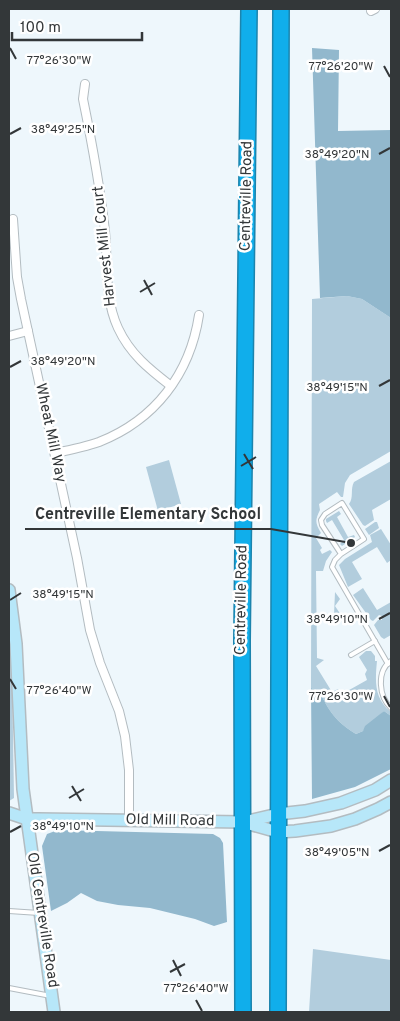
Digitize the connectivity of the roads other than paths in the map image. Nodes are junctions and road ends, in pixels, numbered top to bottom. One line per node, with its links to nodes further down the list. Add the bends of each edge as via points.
1 (249, 9): 22 (highway, Centreville Road)
2 (282, 9): 19 (highway)
3 (85, 84): 8 (street, Harvest Mill Court, via 83,99 101,197 114,318 134,355)
4 (12, 218): 6 (street, Wheat Mill Way, via 17,276)
5 (198, 315): 8 (street, via 189,355)
6 (28, 331): 7 (street); 9 (street, Wheat Mill Way)
7 (9, 336)
8 (171, 386): 9 (street, via 152,408 124,430 84,447)
9 (55, 453): 21 (street, Wheat Mill Way, via 90,630 125,736)
10 (340, 554): 10 (lane, via 321,520 342,504 364,539); 12 (lane, via 332,567)
11 (9, 590): 20 (street, Old Centreville Road, via 16,644 21,765)
12 (375, 641): 13 (lane); 14 (lane)
13 (351, 655)
14 (389, 662): 15 (lane, via 381,682 384,697)
15 (391, 708)
16 (391, 780): 19 (street, via 342,803)
17 (391, 802): 23 (street, via 331,826)
18 (9, 813): 20 (street, Old Mill Road)
19 (278, 814): 22 (street); 23 (highway)
20 (27, 819): 21 (street, Old Mill Road); 25 (street, Old Centreville Road)
21 (129, 820): 22 (street, Old Mill Road)
22 (242, 822): 23 (street); 29 (highway, Centreville Road)
23 (278, 832): 30 (highway)
24 (9, 910): 25 (lane)
25 (41, 913): 27 (street, Old Centreville Road)
26 (9, 988): 27 (lane)
27 (53, 997): 28 (street, Old Centreville Road)
28 (54, 1012)
29 (243, 1012)
30 (278, 1012)

